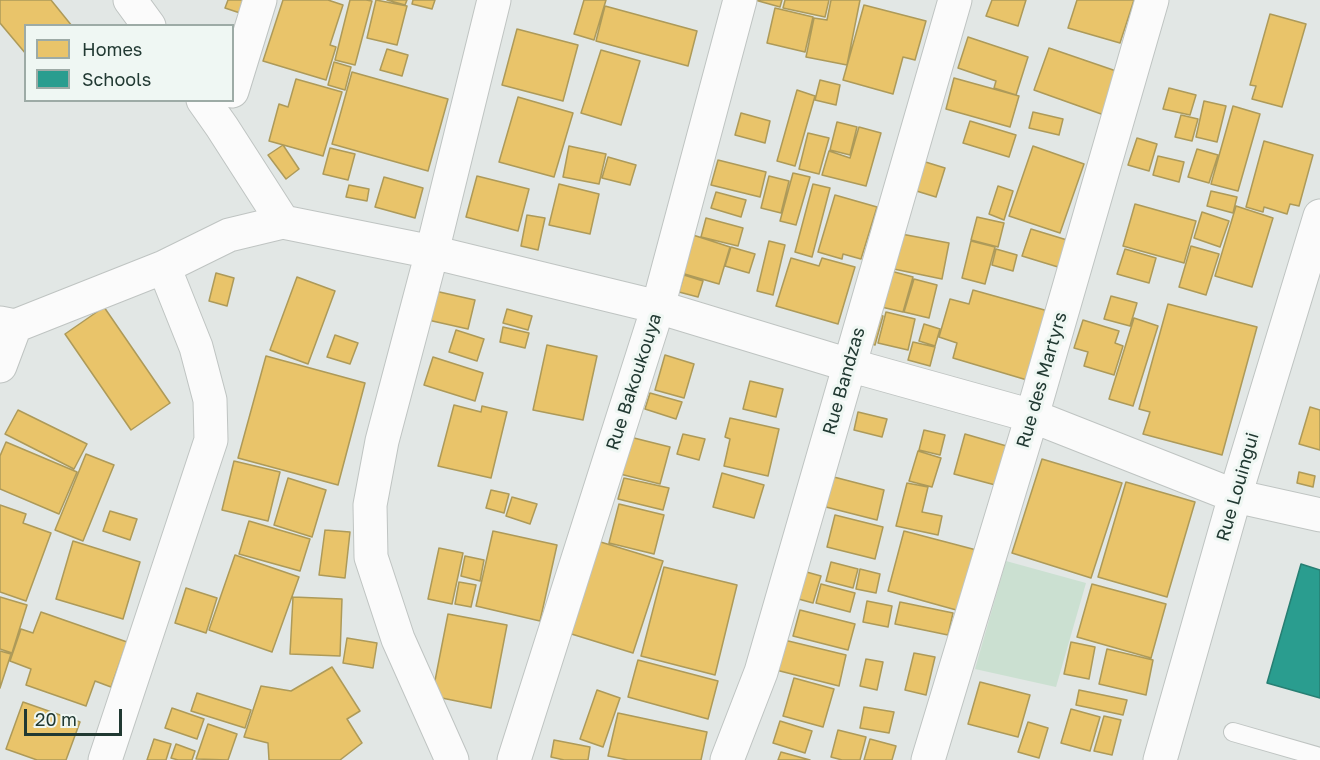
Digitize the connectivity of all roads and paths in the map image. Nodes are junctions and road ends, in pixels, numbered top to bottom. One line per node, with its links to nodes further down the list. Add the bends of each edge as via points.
1 (130, 0): 7 (street)
2 (260, 0): 8 (street)
3 (494, 0): 13 (street)
4 (740, 0): 15 (street, Rue Bakoukouya)
5 (955, 0): 17 (street, Rue Bandzas)
6 (1152, 0): 19 (street, Rue des Martyrs)
7 (148, 24)
8 (234, 84)
9 (206, 102): 10 (street)
10 (226, 114): 12 (street)
11 (1320, 216): 20 (street, Rue Louingui)
12 (284, 222): 13 (street); 14 (street, via 229,235)
13 (432, 252): 15 (street); 25 (street, via 382,441 370,506 371,557 398,639)
14 (164, 267): 16 (street); 24 (street, via 196,346 210,400 211,440)
15 (658, 307): 17 (street); 26 (street, Rue Bakoukouya)
16 (8, 325): 18 (street)
17 (849, 365): 19 (street); 27 (street, Rue Bandzas, via 761,672)
18 (0, 366)
19 (1032, 416): 20 (street); 28 (street, Rue des Martyrs)
20 (1235, 496): 21 (street); 29 (street, Rue Louingui)
21 (1320, 515)
22 (1233, 732): 23 (lane)
23 (1320, 757)
24 (105, 760)
25 (451, 760)
26 (514, 760)
27 (727, 760)
28 (928, 760)
29 (1160, 760)

